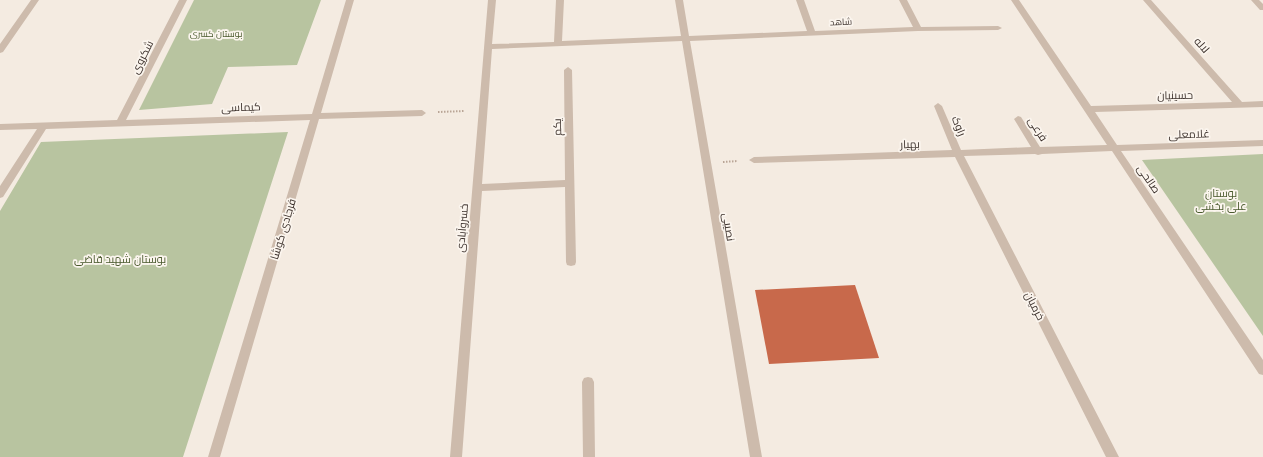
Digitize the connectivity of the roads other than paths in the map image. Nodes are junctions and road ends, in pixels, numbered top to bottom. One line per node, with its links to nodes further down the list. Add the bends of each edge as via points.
1 (35, 0): 19 (street)
2 (183, 0): 28 (street, شکروی)
3 (350, 0): 26 (street, فرجادی کوشا)
4 (492, 0): 18 (street, خسروآبادی)
5 (560, 0): 17 (street)
6 (679, 0): 16 (street, نصیبی)
7 (800, 0): 15 (street)
8 (903, 0): 14 (street)
9 (1015, 0): 24 (street, صالحی)
10 (1147, 0): 22 (street, لاله)
11 (1255, 0): 12 (street)
12 (1263, 8)
13 (998, 28): 14 (street, شاهد)
14 (918, 29): 15 (street, شاهد)
15 (812, 33): 16 (street, شاهد)
16 (686, 38): 17 (street, شاهد); 45 (street, نصیبی)
17 (558, 44): 18 (street, شاهد)
18 (489, 47): 37 (street, خسروآبادی)
19 (0, 50)
20 (568, 70): 36 (street, یکم)
21 (1263, 104): 22 (street, حسینیان)
22 (1240, 105): 24 (street, حسینیان)
23 (938, 106): 34 (street, راوک)
24 (1088, 108): 32 (street, صالحی)
25 (422, 113): 26 (street, کیماسی)
26 (316, 116): 28 (street, کیماسی); 42 (street, فرجادی کوشا)
27 (1018, 119): 33 (street, فرعی)
28 (120, 123): 29 (street, کیماسی)
29 (43, 126): 30 (street, کیماسی); 38 (street)
30 (0, 127)
31 (1263, 143): 32 (street, غلامعلی)
32 (1115, 149): 33 (street, بهیار); 40 (street, صالحی)
33 (1038, 152): 34 (street, بهیار)
34 (958, 154): 35 (street, بهیار); 46 (street, خرمیان)
35 (754, 160)
36 (570, 183): 37 (street); 39 (street, یکم)
37 (477, 188): 43 (street, خسروآبادی)
38 (0, 194)
39 (571, 262)
40 (1263, 370)
41 (588, 382): 44 (street)
42 (214, 457)
43 (456, 457)
44 (589, 457)
45 (756, 457)
46 (1113, 457)

